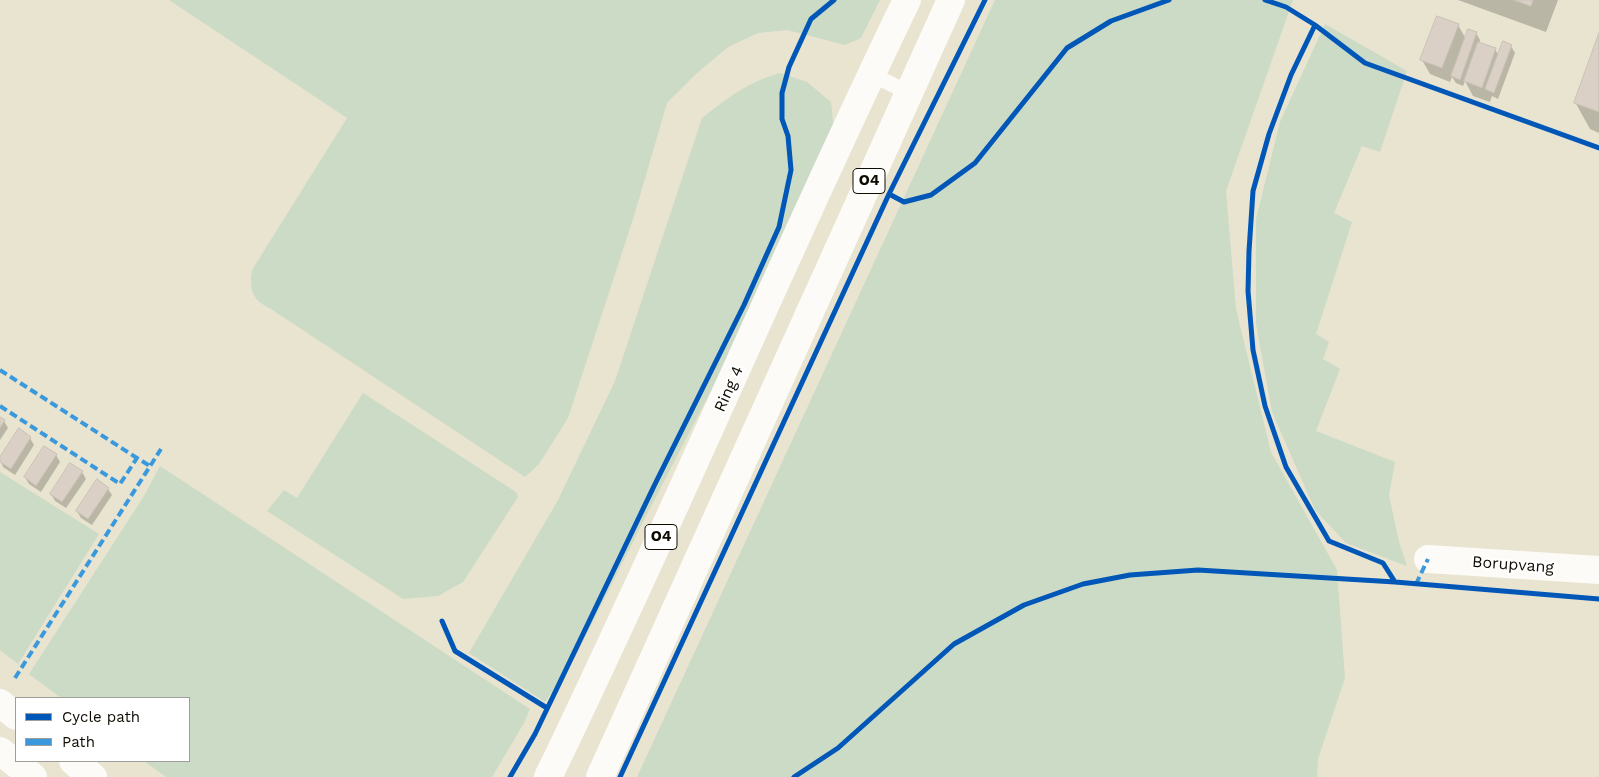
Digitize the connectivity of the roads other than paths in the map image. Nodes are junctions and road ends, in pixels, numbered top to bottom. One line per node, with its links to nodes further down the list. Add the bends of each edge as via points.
1 (907, 0): 3 (main road, Ring 4 / O4)
2 (951, 0): 4 (main road, O4)
3 (871, 74): 4 (lane); 13 (main road, Ring 4 / O4)
4 (909, 93): 14 (main road, O4)
5 (1428, 559): 6 (main road, Borupvang)
6 (1599, 570)
7 (0, 703): 8 (main road)
8 (15, 715)
9 (0, 751): 11 (main road)
10 (74, 762): 12 (main road)
11 (33, 777)
12 (93, 777)
13 (553, 777)
14 (600, 777)

